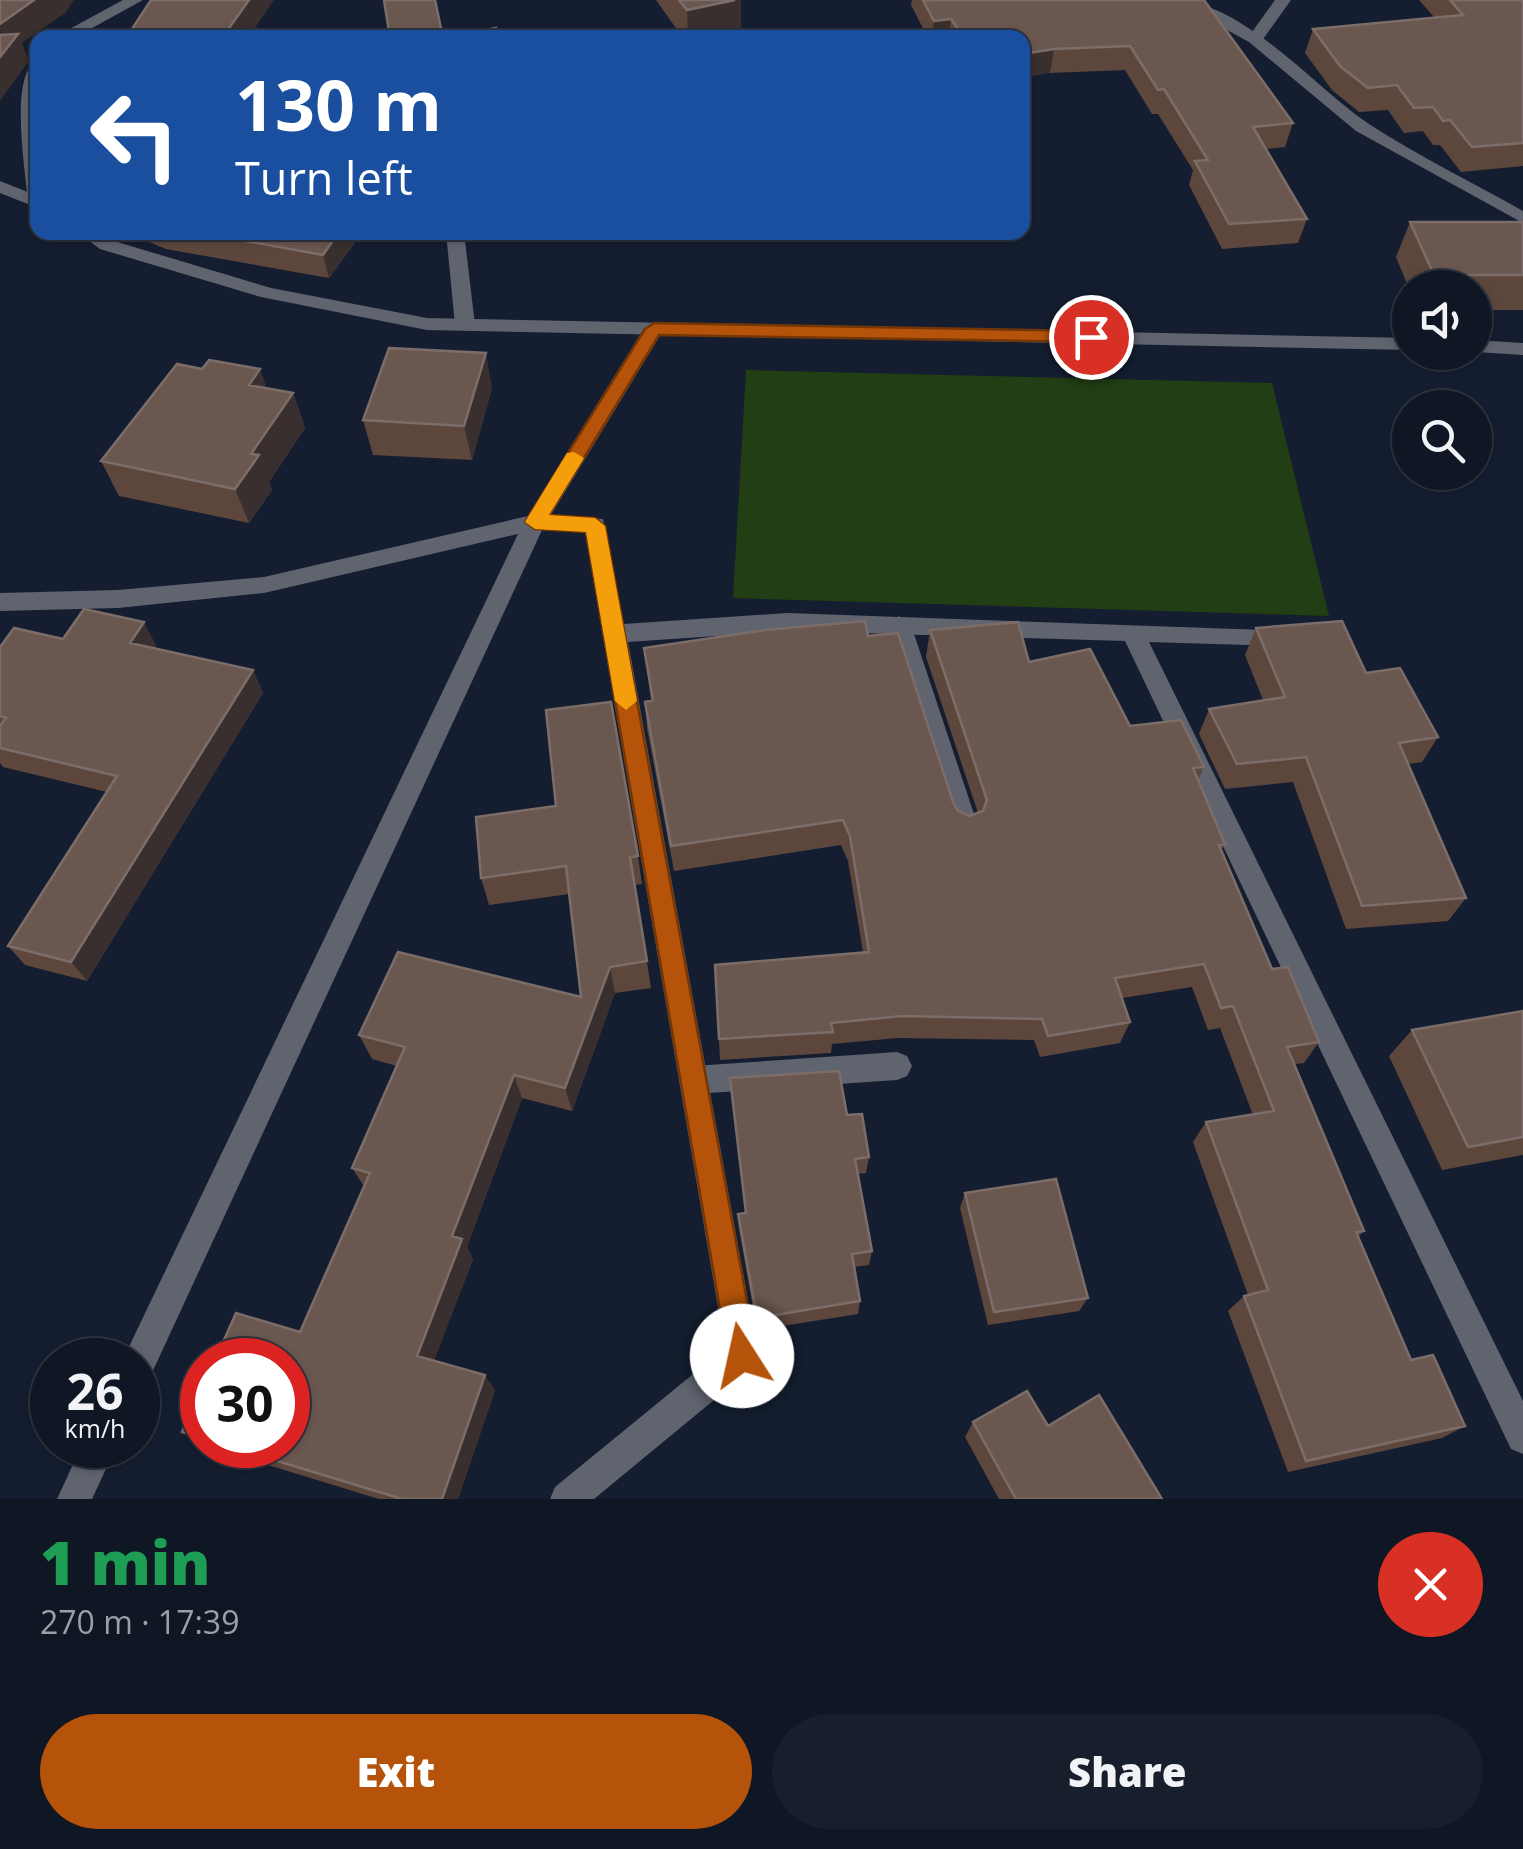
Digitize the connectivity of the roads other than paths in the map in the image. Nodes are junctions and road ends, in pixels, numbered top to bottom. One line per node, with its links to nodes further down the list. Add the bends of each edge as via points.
1 (134, 0): 4 (street)
2 (1180, 0): 5 (street)
3 (1282, 0): 5 (street)
4 (76, 30)
5 (1255, 39): 10 (street, via 1362,127)
6 (30, 86): 7 (street)
7 (30, 116)
8 (0, 186): 9 (street)
9 (30, 200)
10 (1523, 218)
11 (98, 240): 13 (street, via 268,293 426,324)
12 (457, 240): 13 (street)
13 (464, 325): 14 (street)
14 (654, 329): 15 (street); 18 (street)
15 (1392, 344)
16 (1492, 347): 17 (street)
17 (1523, 349)
18 (535, 522): 19 (street, via 264,586); 22 (street, via 595,526); 27 (street)
19 (0, 602)
20 (899, 626): 21 (street); 22 (street, via 788,622); 24 (street)
21 (1133, 633): 23 (street); 28 (street)
22 (614, 634): 26 (street)
23 (1304, 638)
24 (965, 826)
25 (897, 1066): 26 (street)
26 (694, 1080): 31 (street, via 742,1356)
27 (151, 1338)
28 (1523, 1437)
29 (89, 1468): 30 (street)
30 (74, 1499)
31 (567, 1499)

